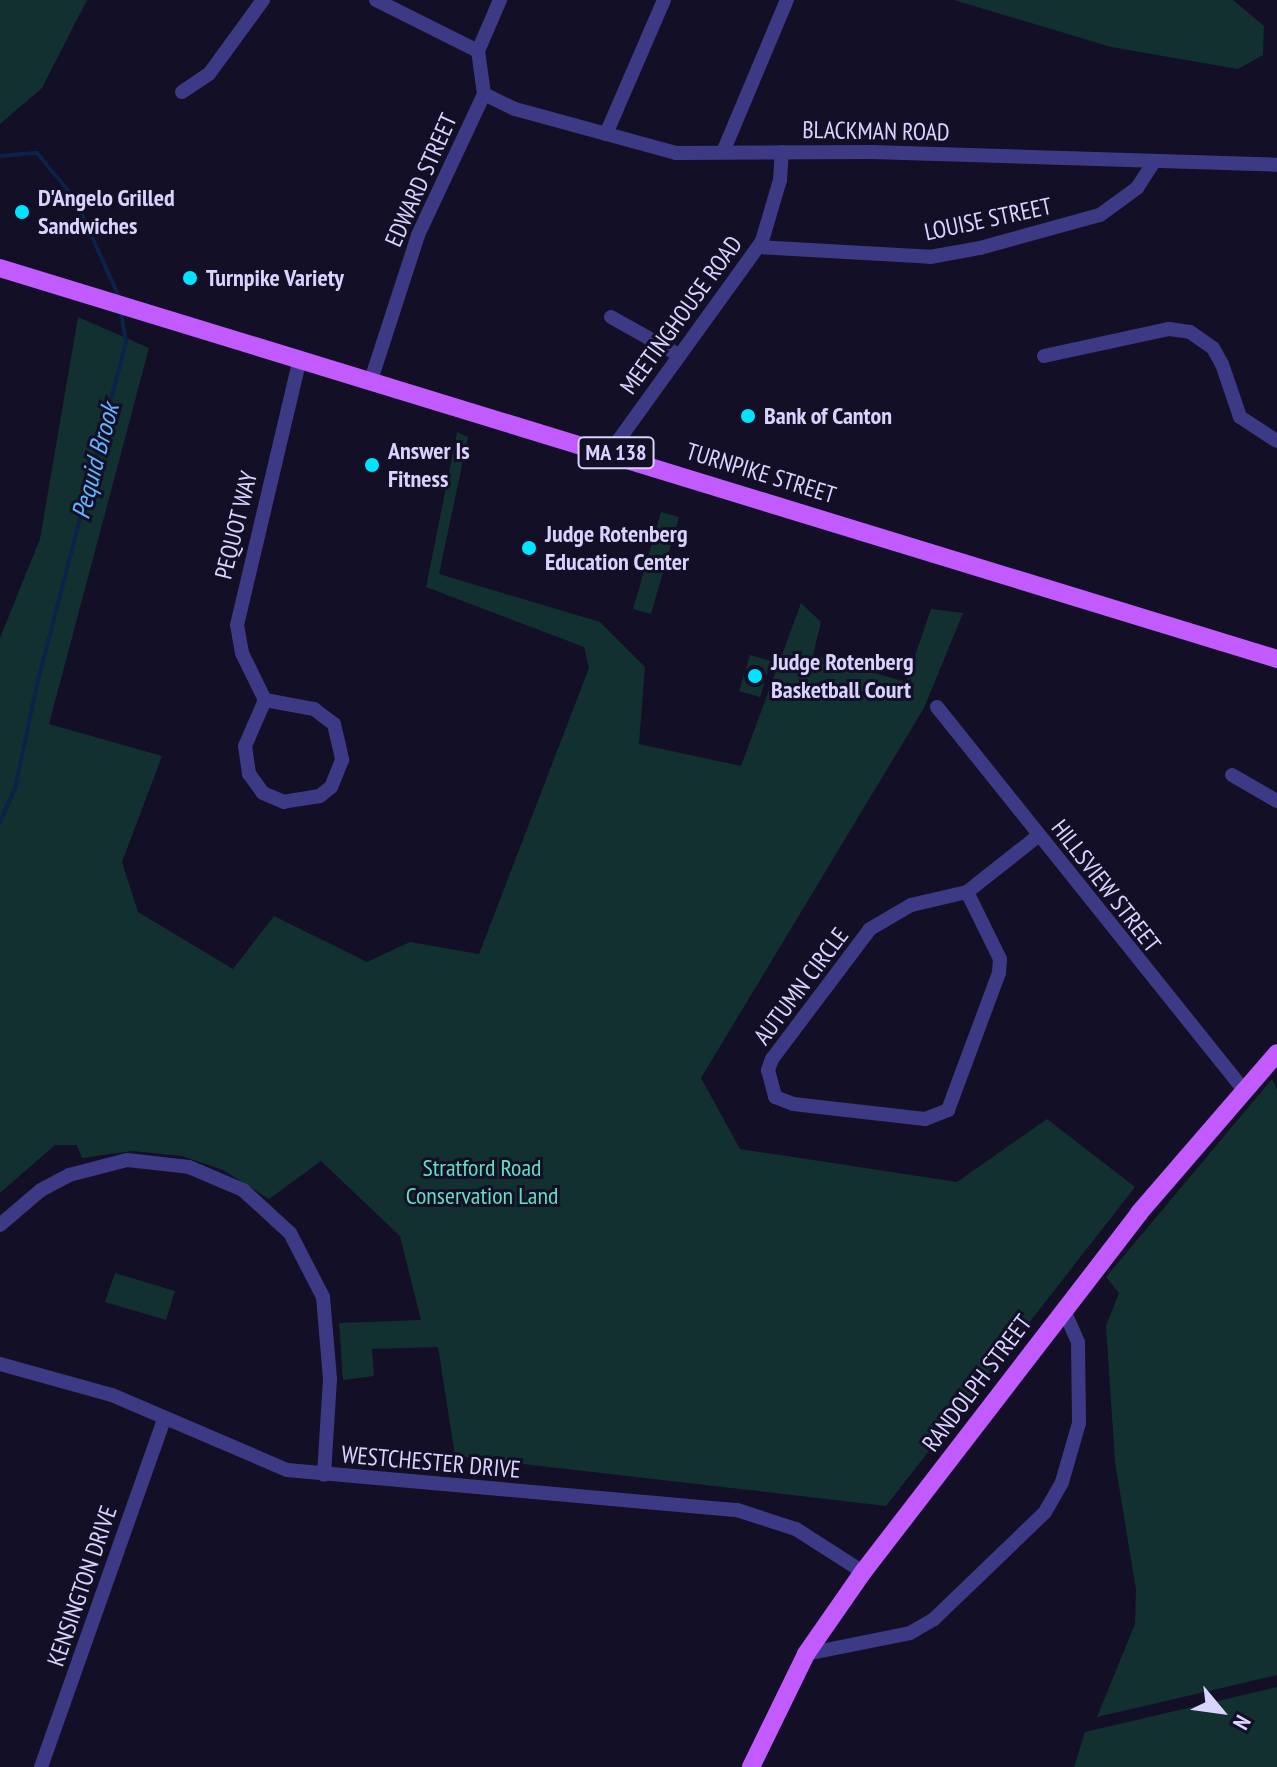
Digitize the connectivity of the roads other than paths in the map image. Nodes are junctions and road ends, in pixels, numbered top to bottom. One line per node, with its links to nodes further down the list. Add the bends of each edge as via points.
1 (263, 0): 7 (street, via 209,74)
2 (376, 0): 6 (street)
3 (500, 0): 6 (street)
4 (664, 0): 9 (street)
5 (787, 0): 10 (street)
6 (478, 51): 8 (street, EDWARD STREET)
7 (182, 92)
8 (484, 94): 9 (street, BLACKMAN ROAD, via 515,109); 20 (street, EDWARD STREET, via 418,235)
9 (606, 134): 10 (street, BLACKMAN ROAD, via 676,153)
10 (723, 152): 11 (street, BLACKMAN ROAD)
11 (782, 152): 12 (street, BLACKMAN ROAD); 14 (street, MEETINGHOUSE ROAD, via 780,180)
12 (1154, 162): 13 (street, BLACKMAN ROAD); 14 (street, LOUISE STREET, via 1137,188 1100,215 980,248 917,257)
13 (1277, 165)
14 (759, 247): 17 (street, MEETINGHOUSE ROAD)
15 (0, 268): 19 (main road, TURNPIKE STREET / MA 138)
16 (611, 317): 17 (street)
17 (679, 355): 22 (street, MEETINGHOUSE ROAD)
18 (1044, 356): 21 (street, via 1169,329 1190,332 1213,348 1240,417)
19 (300, 358): 20 (main road, TURNPIKE STREET / MA 138); 24 (street, PEQUOT WAY, via 237,614 242,653)
20 (371, 380): 22 (main road, TURNPIKE STREET / MA 138)
21 (1277, 441)
22 (610, 452): 23 (main road, TURNPIKE STREET / MA 138)
23 (1277, 659)
24 (265, 700): 24 (street, via 245,746 254,783 284,802 320,796 331,787 342,760 334,724 314,709)
25 (937, 707): 28 (street, HILLSVIEW STREET)
26 (1232, 775): 27 (street)
27 (1277, 801)
28 (1038, 836): 29 (street, AUTUMN CIRCLE); 31 (street, HILLSVIEW STREET)
29 (967, 892): 29 (street, AUTUMN CIRCLE, via 1000,959 999,973 948,1110 925,1119 785,1103 775,1097 769,1084 772,1059 870,929 911,905)
30 (1277, 1053): 31 (main road, RANDOLPH STREET)
31 (1243, 1089): 33 (main road, RANDOLPH STREET)
32 (0, 1225): 36 (street, via 41,1190 69,1175 127,1160 189,1167 243,1190 290,1233 323,1297 330,1379)
33 (1063, 1309): 37 (main road, RANDOLPH STREET); 38 (street, via 1078,1342 1079,1423 1062,1482 1045,1512 1002,1558 922,1626)
34 (0, 1364): 35 (street, WESTCHESTER DRIVE, via 73,1381)
35 (164, 1419): 36 (street, WESTCHESTER DRIVE, via 260,1461); 39 (street, KENSINGTON DRIVE)
36 (324, 1475): 37 (street, WESTCHESTER DRIVE, via 737,1510 796,1529)
37 (863, 1572): 38 (main road, RANDOLPH STREET)
38 (806, 1654): 40 (main road, RANDOLPH STREET)
39 (41, 1767)
40 (751, 1767)

